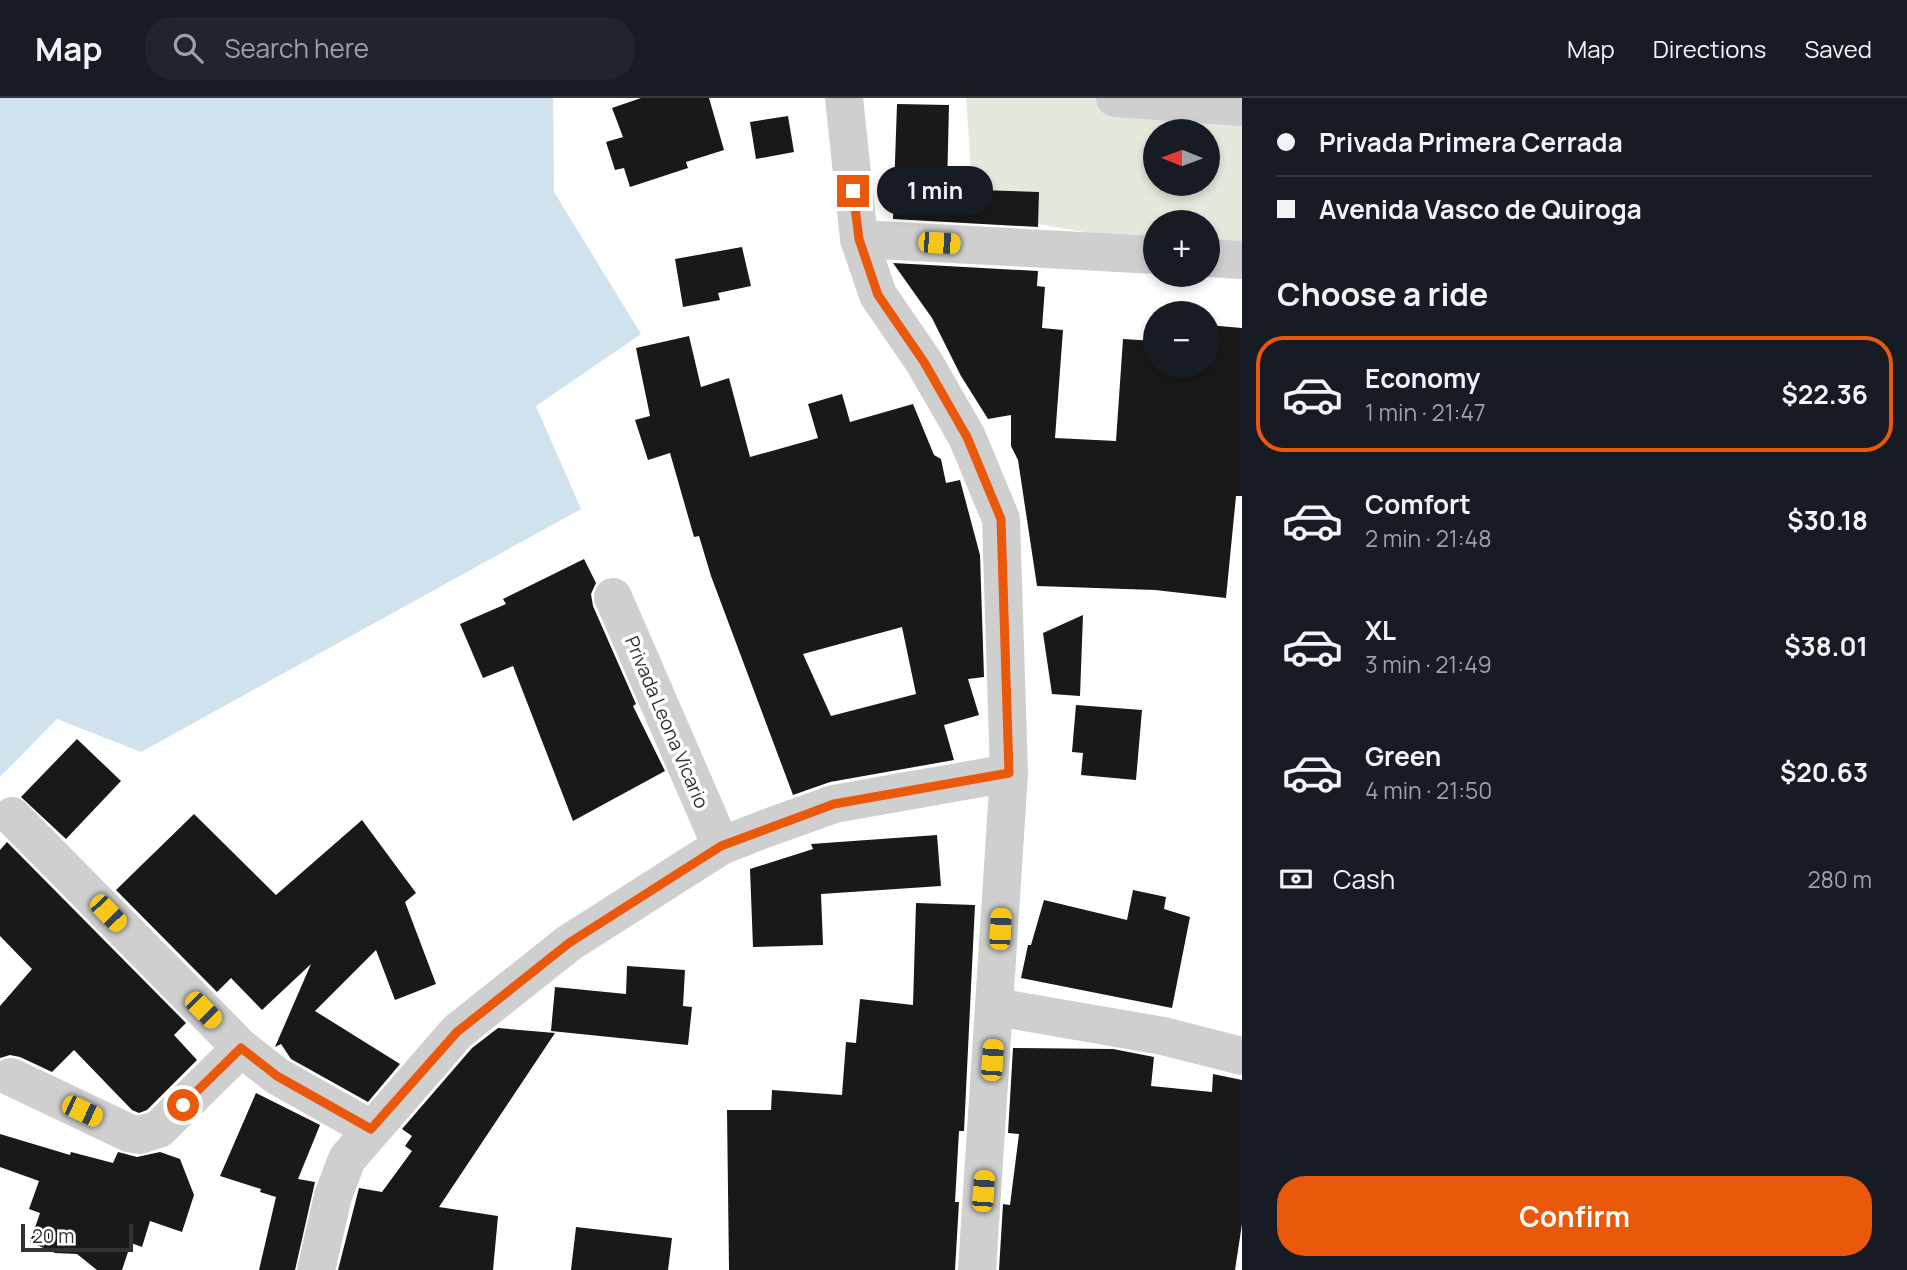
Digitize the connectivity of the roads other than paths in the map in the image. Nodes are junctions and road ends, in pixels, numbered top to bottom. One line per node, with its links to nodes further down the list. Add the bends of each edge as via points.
1 (844, 98): 4 (street)
2 (1115, 98): 3 (street)
3 (1242, 107)
4 (859, 239): 5 (street); 9 (street, via 878,295 967,437 1001,519)
5 (1143, 254)
6 (1220, 259): 7 (street)
7 (1242, 260)
8 (613, 597): 11 (street, Privada Leona Vicario)
9 (1009, 773): 11 (street, via 834,804); 12 (street)
10 (12, 816): 13 (street)
11 (721, 846): 16 (street, via 569,943 457,1032)
12 (996, 1007): 14 (street, via 1163,1036); 18 (street)
13 (241, 1048): 15 (street, via 159,1129 140,1135); 16 (street, via 277,1076)
14 (1242, 1056)
15 (11, 1077)
16 (371, 1129): 17 (street, via 347,1159 333,1196)
17 (316, 1270)
18 (977, 1270)

